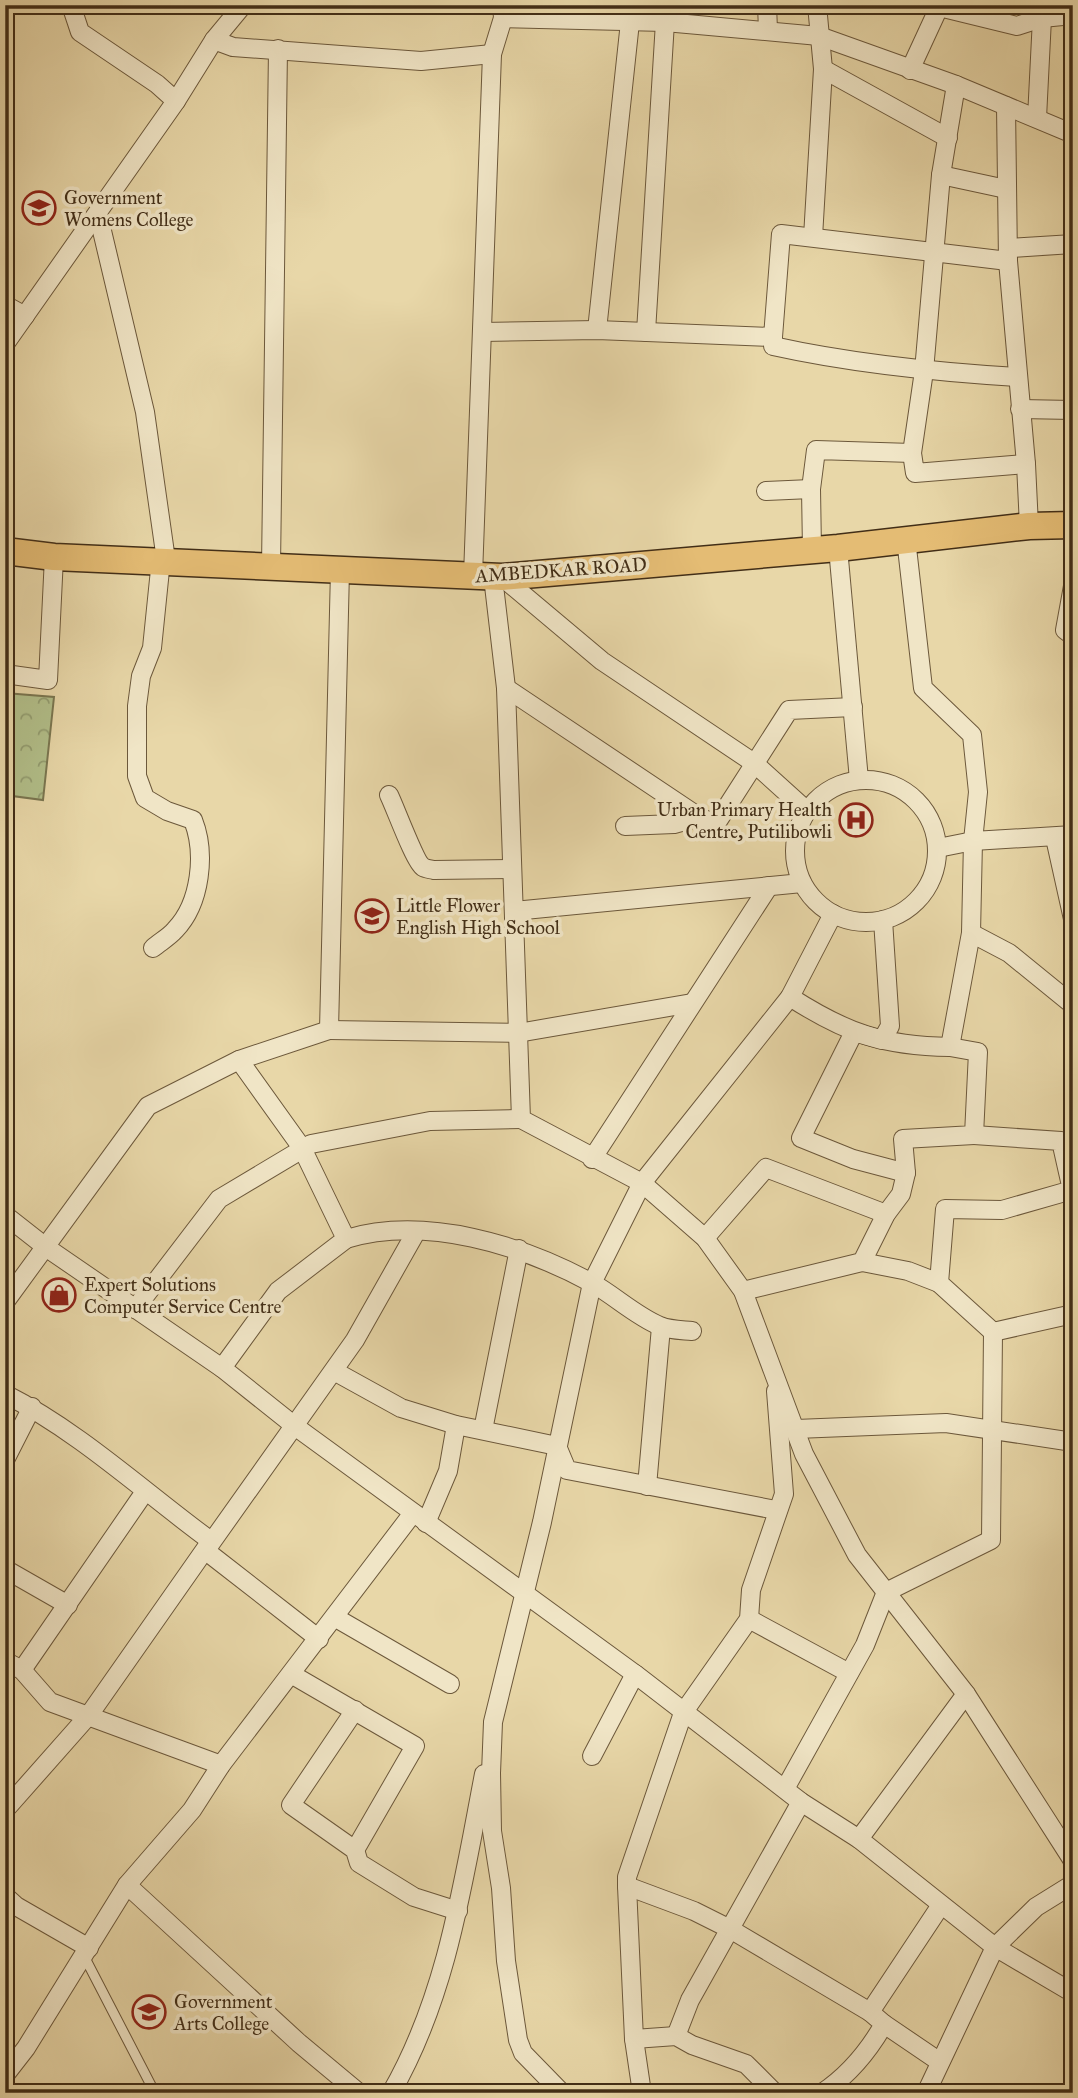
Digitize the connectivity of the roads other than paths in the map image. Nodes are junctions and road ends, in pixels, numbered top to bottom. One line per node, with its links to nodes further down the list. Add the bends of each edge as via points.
1 (71, 5): 20 (street, via 80,32)
2 (243, 5): 14 (street)
3 (767, 5): 12 (street)
4 (817, 5): 13 (street)
5 (937, 6): 9 (street, via 1017,26); 18 (street)
6 (503, 12): 7 (street); 16 (street)
7 (568, 12): 10 (street)
8 (1073, 15): 9 (street)
9 (1042, 19): 22 (street)
10 (630, 22): 11 (street); 34 (street)
11 (665, 22): 12 (street); 36 (street)
12 (768, 30): 13 (street)
13 (819, 36): 17 (street); 18 (street)
14 (214, 40): 15 (street, via 233,47); 20 (street)
15 (278, 49): 16 (street, via 421,61); 54 (street)
16 (492, 54): 35 (street)
17 (823, 69): 24 (street); 28 (street)
18 (910, 70): 19 (street)
19 (956, 85): 21 (street); 24 (street)
20 (176, 102): 27 (street)
21 (1006, 106): 22 (street); 26 (street)
22 (1037, 118): 23 (street)
23 (1071, 127)
24 (948, 138): 25 (street)
25 (941, 174): 26 (street); 30 (street)
26 (1006, 189): 31 (street)
27 (98, 214): 33 (street); 53 (street, via 145,412)
28 (813, 237): 30 (street); 37 (street, via 781,234)
29 (1073, 244): 31 (street)
30 (936, 253): 31 (street); 39 (street)
31 (1009, 255): 40 (street)
32 (5, 305): 33 (street)
33 (25, 316): 38 (street)
34 (597, 330): 35 (street); 36 (street)
35 (482, 332): 56 (street)
36 (646, 332): 37 (street)
37 (773, 337): 39 (street, via 774,346 786,349)
38 (5, 344)
39 (924, 371): 40 (street); 43 (street)
40 (1017, 377): 41 (street)
41 (1020, 409): 42 (street); 44 (street)
42 (1073, 410)
43 (912, 453): 44 (street, via 915,473); 45 (street, via 816,450)
44 (1026, 464): 47 (street)
45 (811, 489): 46 (street); 50 (street)
46 (766, 491)
47 (1029, 526): 48 (main road, AMBEDKAR ROAD); 49 (main road, AMBEDKAR ROAD)
48 (1073, 526)
49 (906, 539): 50 (main road, AMBEDKAR ROAD); 70 (street, via 923,688 972,735 978,792)
50 (825, 549): 56 (main road, AMBEDKAR ROAD); 61 (street)
51 (5, 551): 52 (main road, AMBEDKAR ROAD)
52 (54, 557): 53 (main road, AMBEDKAR ROAD); 59 (street, via 48,680)
53 (164, 560): 54 (main road, AMBEDKAR ROAD); 80 (street, via 152,648 141,676 137,706 137,776 145,798 193,820 201,857 193,899 177,929)
54 (271, 566): 55 (main road, AMBEDKAR ROAD)
55 (340, 570): 56 (main road, AMBEDKAR ROAD); 84 (street)
56 (489, 577): 60 (street); 62 (street, via 602,661)
57 (1073, 586): 58 (street, via 1065,630)
58 (1073, 636)
59 (5, 674)
60 (506, 688): 66 (street); 72 (street)
61 (853, 707): 62 (street, via 789,710); 63 (street)
62 (754, 763): 65 (street); 66 (street, via 716,824)
63 (859, 780): 65 (street, via 821,796); 71 (street, via 882,782 921,806 933,826)
64 (389, 794): 72 (street, via 423,867)
65 (807, 811): 73 (street, via 795,846)
66 (699, 817): 67 (street, via 674,824)
67 (625, 826)
68 (1073, 835): 69 (street)
69 (1055, 838): 70 (street); 77 (street)
70 (973, 841): 71 (street); 79 (street)
71 (938, 848): 78 (street, via 926,890 912,906)
72 (512, 869): 75 (street)
73 (802, 883): 74 (street); 76 (street, via 815,901)
74 (769, 886): 75 (street); 82 (street)
75 (514, 911): 86 (street)
76 (833, 914): 78 (street, via 863,923); 81 (street)
77 (1073, 919)
78 (883, 920): 85 (street, via 890,1026 882,1040)
79 (971, 933): 83 (street, via 1009,953); 87 (street)
80 (153, 948)
81 (790, 997): 85 (street); 94 (street)
82 (692, 1003): 86 (street); 92 (street)
83 (1073, 1005)
84 (329, 1030): 86 (street); 88 (street)
85 (854, 1032): 87 (street, via 903,1046); 93 (street, via 801,1138 853,1159)
86 (518, 1034): 89 (street)
87 (950, 1047): 90 (street, via 978,1052)
88 (239, 1060): 91 (street); 101 (street, via 148,1106)
89 (521, 1119): 91 (street, via 430,1121); 92 (street)
90 (974, 1135): 93 (street, via 903,1139); 95 (street, via 1060,1140)
91 (302, 1149): 99 (street); 108 (street, via 219,1199)
92 (593, 1159): 94 (street)
93 (906, 1172): 97 (street, via 901,1194)
94 (642, 1183): 100 (street); 104 (street)
95 (1072, 1190): 105 (street, via 1002,1209 945,1209)
96 (5, 1214): 101 (street)
97 (886, 1214): 100 (street, via 766,1168); 103 (street)
98 (416, 1232): 99 (street, via 374,1230); 102 (street); 115 (street)
99 (346, 1238): 114 (street, via 278,1291)
100 (705, 1238): 106 (street)
101 (47, 1248): 107 (street); 108 (street)
102 (519, 1250): 104 (street); 121 (street)
103 (862, 1262): 105 (street); 106 (street)
104 (592, 1283): 110 (street); 124 (street)
105 (939, 1283): 112 (street)
106 (743, 1290): 113 (street)
107 (5, 1302)
108 (135, 1309): 114 (street)
109 (1073, 1314): 112 (street)
110 (661, 1327): 111 (street); 126 (street)
111 (692, 1331)
112 (993, 1332): 122 (street)
113 (774, 1366): 120 (street); 128 (street, via 784,1494)
114 (222, 1368): 119 (street)
115 (334, 1371): 118 (street, via 401,1408); 119 (street)
116 (5, 1394): 117 (street)
117 (32, 1407): 125 (street); 127 (street)
118 (456, 1425): 121 (street); 129 (street, via 448,1471)
119 (296, 1427): 129 (street); 130 (street)
120 (796, 1429): 122 (street, via 946,1423); 133 (street, via 804,1454 858,1555)
121 (483, 1430): 124 (street)
122 (992, 1431): 123 (street); 133 (street, via 991,1540)
123 (1073, 1442)
124 (557, 1446): 126 (street, via 566,1469); 132 (street)
125 (5, 1460)
126 (647, 1486): 128 (street)
127 (144, 1493): 130 (street); 134 (street)
128 (776, 1510): 136 (street, via 751,1590)
129 (420, 1518): 132 (street); 135 (street)
130 (209, 1546): 137 (street); 147 (street)
131 (5, 1569): 134 (street)
132 (523, 1592): 141 (street); 148 (street)
133 (886, 1592): 142 (street); 144 (street)
134 (68, 1605): 139 (street)
135 (336, 1618): 137 (street); 143 (street)
136 (749, 1619): 142 (street); 146 (street)
137 (319, 1639): 140 (street)
138 (5, 1661): 139 (street)
139 (22, 1670): 147 (street, via 50,1702)
140 (291, 1674): 145 (street); 150 (street)
141 (635, 1674): 146 (street); 149 (street)
142 (849, 1674): 151 (street)
143 (450, 1684)
144 (966, 1694): 154 (street); 156 (street)
145 (355, 1710): 155 (street, via 415,1746); 155 (street, via 291,1805)
146 (683, 1713): 151 (street); 159 (street)
147 (89, 1715): 150 (street); 153 (street)
148 (494, 1722): 162 (street); 177 (street, via 492,1831 518,2040 523,2053)
149 (592, 1756)
150 (221, 1765): 158 (street, via 192,1810)
151 (786, 1787): 152 (street)
152 (802, 1802): 154 (street); 163 (street)
153 (5, 1810)
154 (859, 1839): 161 (street)
155 (355, 1850): 162 (street, via 359,1863 414,1897)
156 (1073, 1861)
157 (1073, 1884): 164 (street, via 1036,1907)
158 (127, 1885): 165 (street); 175 (street)
159 (627, 1886): 163 (street); 170 (street)
160 (5, 1896): 165 (street)
161 (941, 1905): 164 (street); 167 (street)
162 (458, 1910): 176 (street, via 428,2017)
163 (730, 1929): 167 (street); 169 (street, via 690,2000)
164 (995, 1947): 166 (street); 171 (street)
165 (86, 1951): 172 (street); 174 (lane)
166 (1073, 1993)
167 (870, 2012): 168 (street)
168 (884, 2024): 171 (street); 180 (street, via 844,2077)
169 (676, 2036): 170 (street); 179 (street, via 746,2064)
170 (635, 2039): 178 (street)
171 (940, 2062): 181 (street)
172 (5, 2075)
173 (1073, 2089): 182 (street)
174 (155, 2093)
175 (359, 2093)
176 (391, 2093)
177 (562, 2093)
178 (642, 2093)
179 (775, 2093)
180 (822, 2093)
181 (926, 2093)
182 (1068, 2093)

